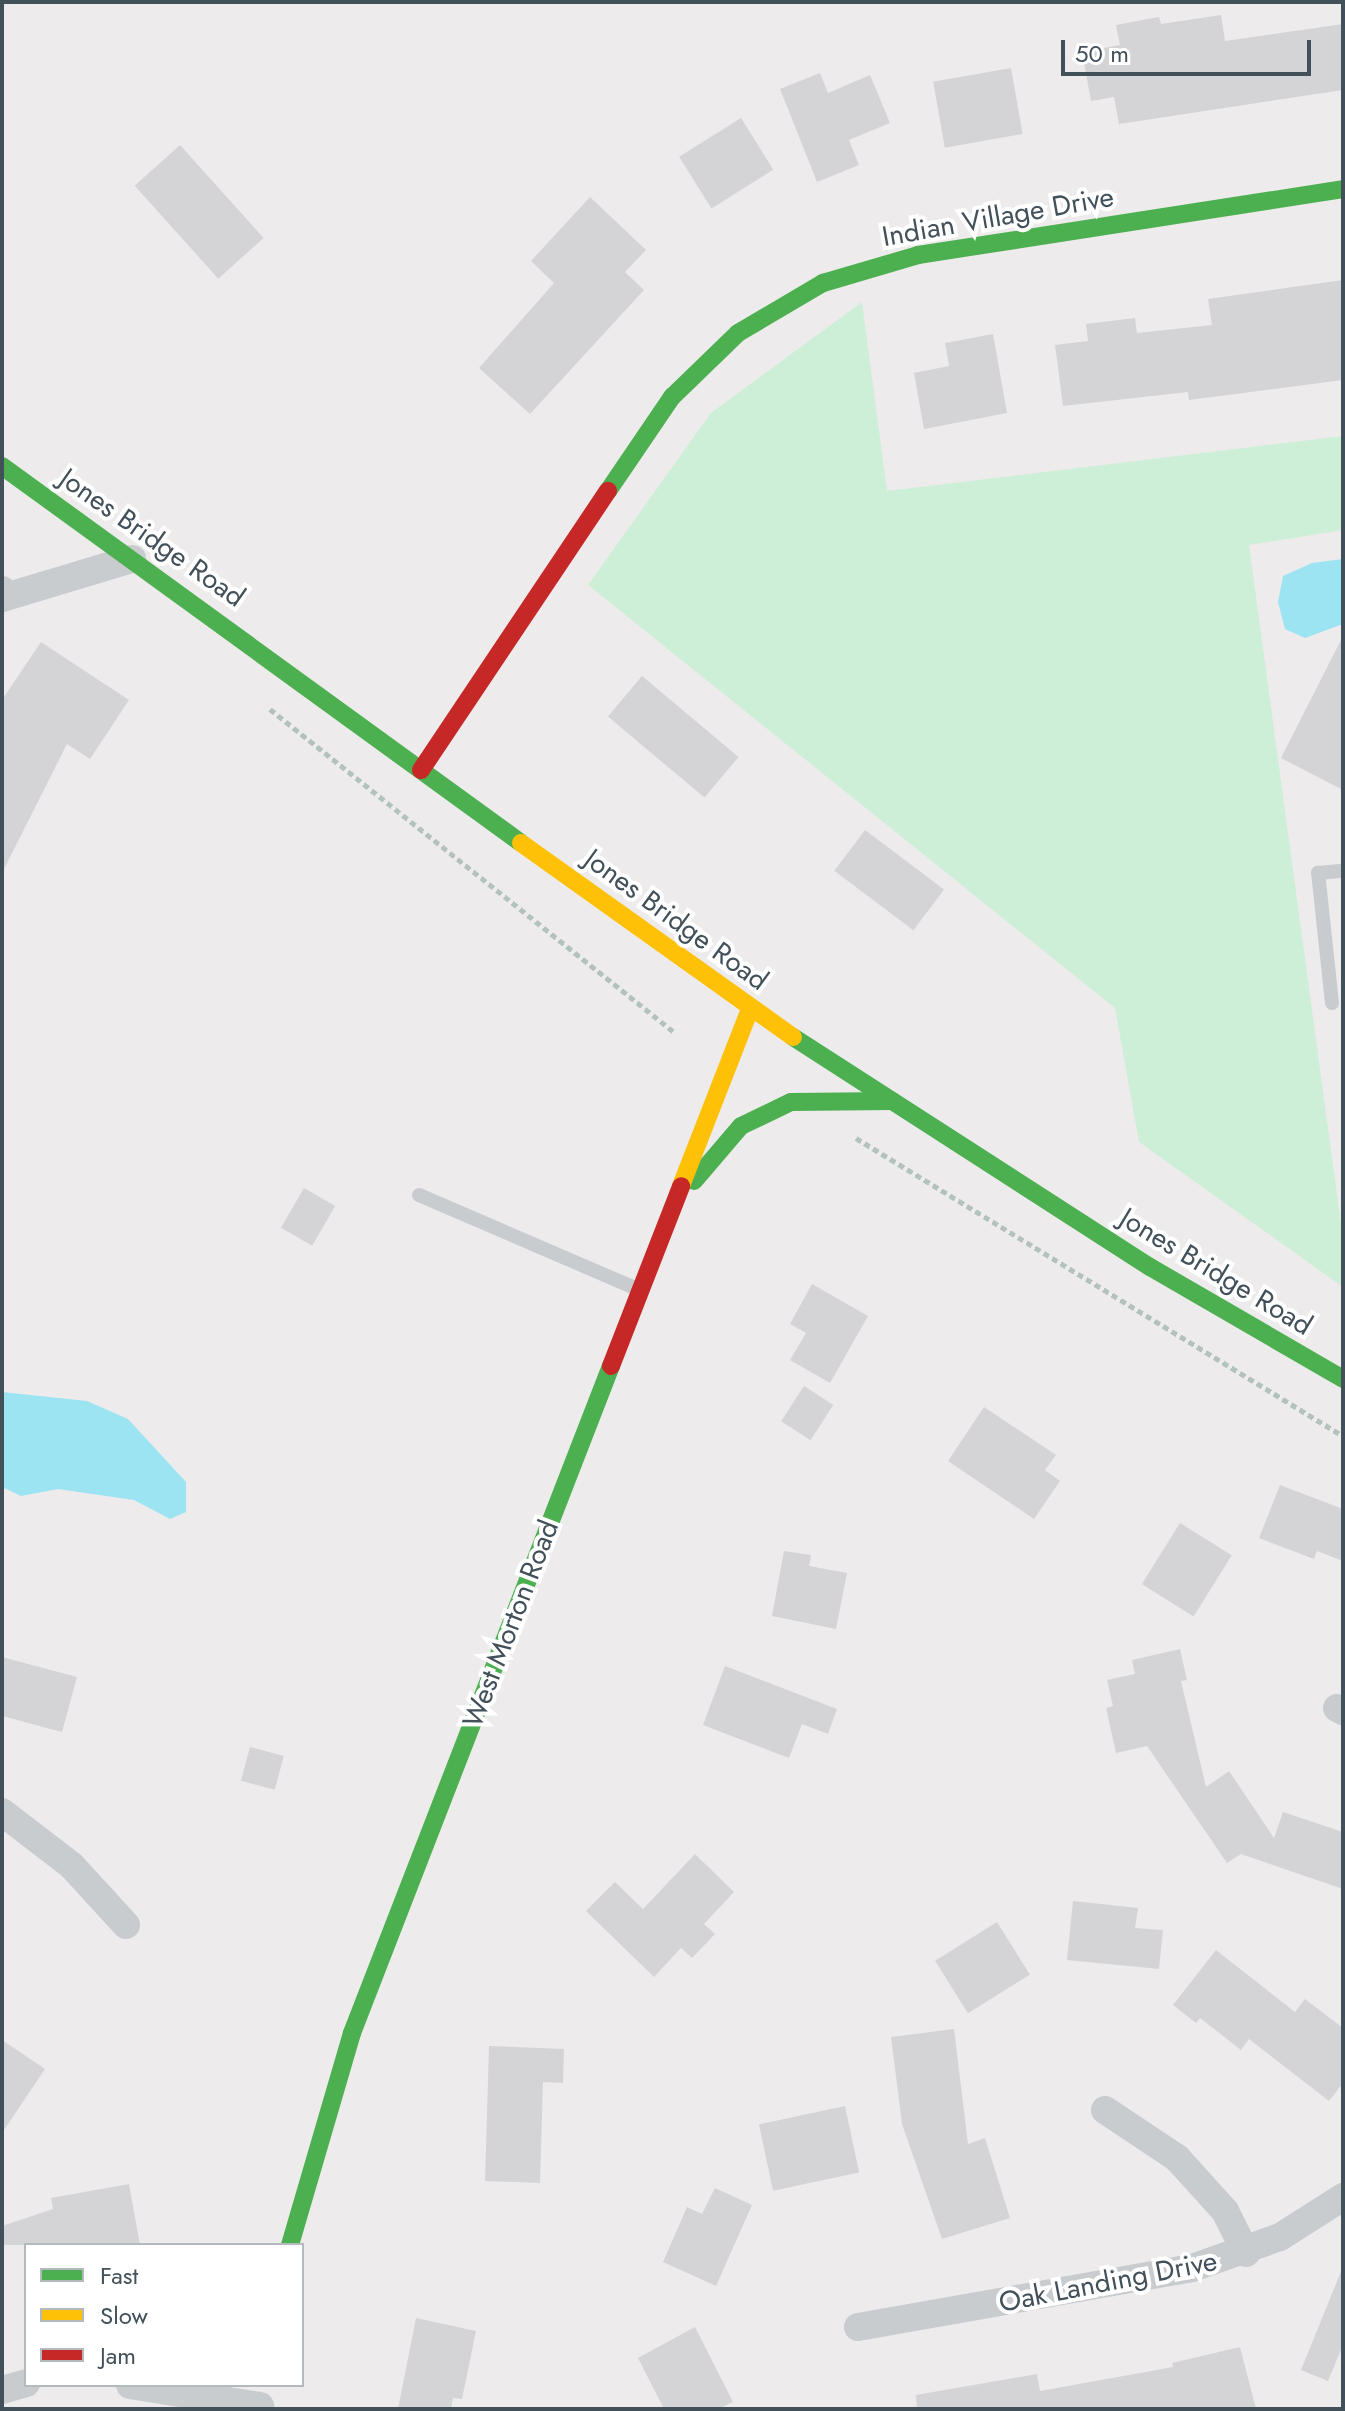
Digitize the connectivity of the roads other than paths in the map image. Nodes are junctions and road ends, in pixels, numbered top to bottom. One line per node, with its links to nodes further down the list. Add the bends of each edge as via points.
1 (1343, 189): 6 (street, Indian Village Drive, via 918,255 823,283 738,333 672,397)
2 (2, 466): 3 (street, Jones Bridge Road)
3 (132, 559): 5 (street); 6 (street, Jones Bridge Road)
4 (2, 590): 5 (street)
5 (2, 598)
6 (421, 770): 9 (street, Jones Bridge Road)
7 (1343, 871): 8 (lane, via 1318,873)
8 (1332, 1003)
9 (750, 1009): 10 (street, Jones Bridge Road); 12 (street, West Morton Road)
10 (892, 1101): 12 (street, via 791,1102 752,1120 741,1126); 14 (street, Jones Bridge Road, via 1150,1267)
11 (419, 1195): 13 (lane)
12 (674, 1206): 13 (street, West Morton Road)
13 (641, 1290): 19 (street, West Morton Road, via 352,2033)
14 (1343, 1379)
15 (2, 1812): 16 (street, via 72,1866)
16 (126, 1925)
17 (1105, 2110): 20 (street, via 1177,2158 1225,2211)
18 (1343, 2197): 20 (street, Oak Landing Drive, via 1322,2215)
19 (291, 2243)
20 (1246, 2253): 21 (street, Oak Landing Drive, via 1118,2284)
21 (858, 2327)
22 (24, 2384): 24 (street)
23 (147, 2387): 25 (street)
24 (2, 2390)
25 (261, 2400)

